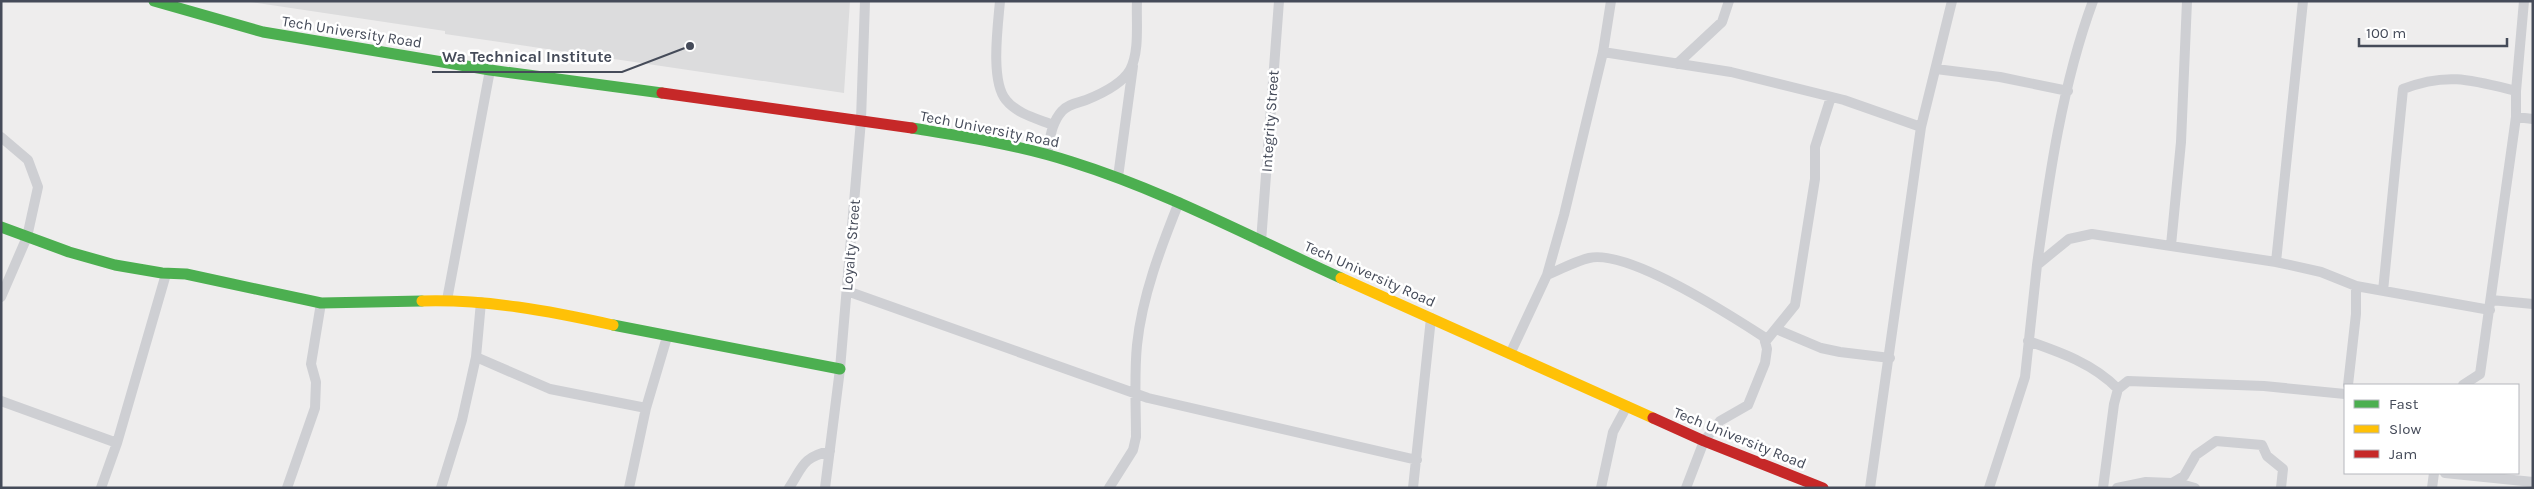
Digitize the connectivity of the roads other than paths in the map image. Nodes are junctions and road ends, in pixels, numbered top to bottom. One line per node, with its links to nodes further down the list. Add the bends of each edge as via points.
1 (154, 1): 17 (street, Tech University Road, via 263,32)
2 (865, 1): 23 (street, Loyalty Street)
3 (1000, 1): 24 (street, via 998,79 1005,100 1021,112)
4 (1137, 1): 14 (street)
5 (1279, 1): 32 (street, Integrity Street)
6 (1611, 1): 13 (street)
7 (1730, 1): 15 (street, via 1722,22)
8 (1952, 1): 16 (street)
9 (2093, 1): 19 (street, via 2080,38)
10 (2187, 1): 33 (street, via 2181,142)
11 (2303, 1): 34 (street)
12 (2524, 1): 18 (street)
13 (1603, 52): 15 (street); 37 (street)
14 (1134, 58): 24 (street, via 1124,77 1106,91 1062,111); 28 (street)
15 (1677, 64): 20 (street, via 1731,72)
16 (1936, 69): 19 (street, via 2000,77); 25 (street)
17 (490, 70): 23 (street, Tech University Road); 42 (street)
18 (2516, 90): 21 (street); 40 (street, via 2465,78 2427,80 2403,88)
19 (2068, 91): 35 (street, via 2049,180)
20 (1831, 97): 25 (street); 48 (street, via 1815,147 1815,179 1795,305)
21 (2516, 117): 22 (street); 46 (street)
22 (2533, 119)
23 (861, 120): 27 (street, Tech University Road, via 1007,144); 39 (street, Loyalty Street)
24 (1053, 125): 27 (street)
25 (1921, 127): 54 (street)
26 (1, 136): 31 (street, via 28,160 38,188)
27 (1048, 154): 28 (street, Tech University Road)
28 (1118, 177): 29 (street, Tech University Road)
29 (1179, 202): 32 (street, Tech University Road); 59 (street, via 1144,305 1137,345)
30 (1, 227): 31 (street)
31 (27, 236): 36 (street, via 122,269); 41 (street)
32 (1261, 242): 47 (street, Tech University Road)
33 (2172, 245): 34 (street); 35 (street, via 2092,234 2069,239)
34 (2276, 262): 38 (street, via 2320,272)
35 (2037, 265): 50 (street)
36 (166, 274): 44 (street, via 186,274); 65 (street)
37 (1547, 275): 51 (street, via 1590,257 1624,262 1703,300 1764,337); 52 (street)
38 (2356, 286): 40 (street); 56 (street)
39 (847, 291): 55 (street, Loyalty Street); 59 (street)
40 (2383, 292): 46 (street)
41 (1, 297)
42 (447, 300): 43 (street); 44 (street)
43 (481, 302): 49 (street, via 572,316); 53 (street)
44 (320, 303): 73 (street, via 311,364 316,382 315,408)
45 (2533, 304): 46 (street)
46 (2490, 305): 57 (street, via 2480,374)
47 (1430, 318): 52 (street, Tech University Road); 67 (street)
48 (1776, 329): 51 (street); 54 (street, via 1821,348)
49 (667, 338): 55 (street); 63 (street)
50 (2028, 341): 58 (street, via 2070,356 2106,377); 84 (street, via 2025,377)
51 (1765, 342): 64 (street, via 1764,363 1748,405 1720,421)
52 (1510, 354): 62 (street, Tech University Road)
53 (476, 357): 63 (street, via 550,389); 74 (street, via 462,420)
54 (1890, 358): 83 (street)
55 (840, 369): 66 (street, Loyalty Street)
56 (2348, 384)
57 (2465, 384)
58 (2118, 390): 60 (street, via 2128,381 2264,386); 85 (street)
59 (1135, 394): 67 (street); 78 (street, via 1134,444)
60 (2344, 394)
61 (1, 402): 65 (street)
62 (1627, 406): 64 (street, Tech University Road); 80 (street, via 1612,432)
63 (646, 408): 75 (street)
64 (1704, 441): 81 (street); 82 (street, Tech University Road)
65 (116, 443): 72 (street)
66 (830, 451): 76 (street, via 815,454 807,460); 77 (street, Loyalty Street)
67 (1417, 460): 79 (street)
68 (2434, 474): 89 (street)
69 (2454, 474): 71 (street)
70 (2174, 482): 86 (street, via 2146,482); 87 (street); 88 (street, via 2184,476 2196,455 2216,441 2262,445 2267,456 2283,469)
71 (2533, 482)
72 (101, 488)
73 (287, 488)
74 (441, 488)
75 (629, 488)
76 (789, 488)
77 (825, 488)
78 (1109, 488)
79 (1413, 488)
80 (1601, 488)
81 (1686, 488)
82 (1823, 488)
83 (1870, 488)
84 (1989, 488)
85 (2102, 488)
86 (2117, 488)
87 (2195, 488)
88 (2281, 488)
89 (2432, 488)

